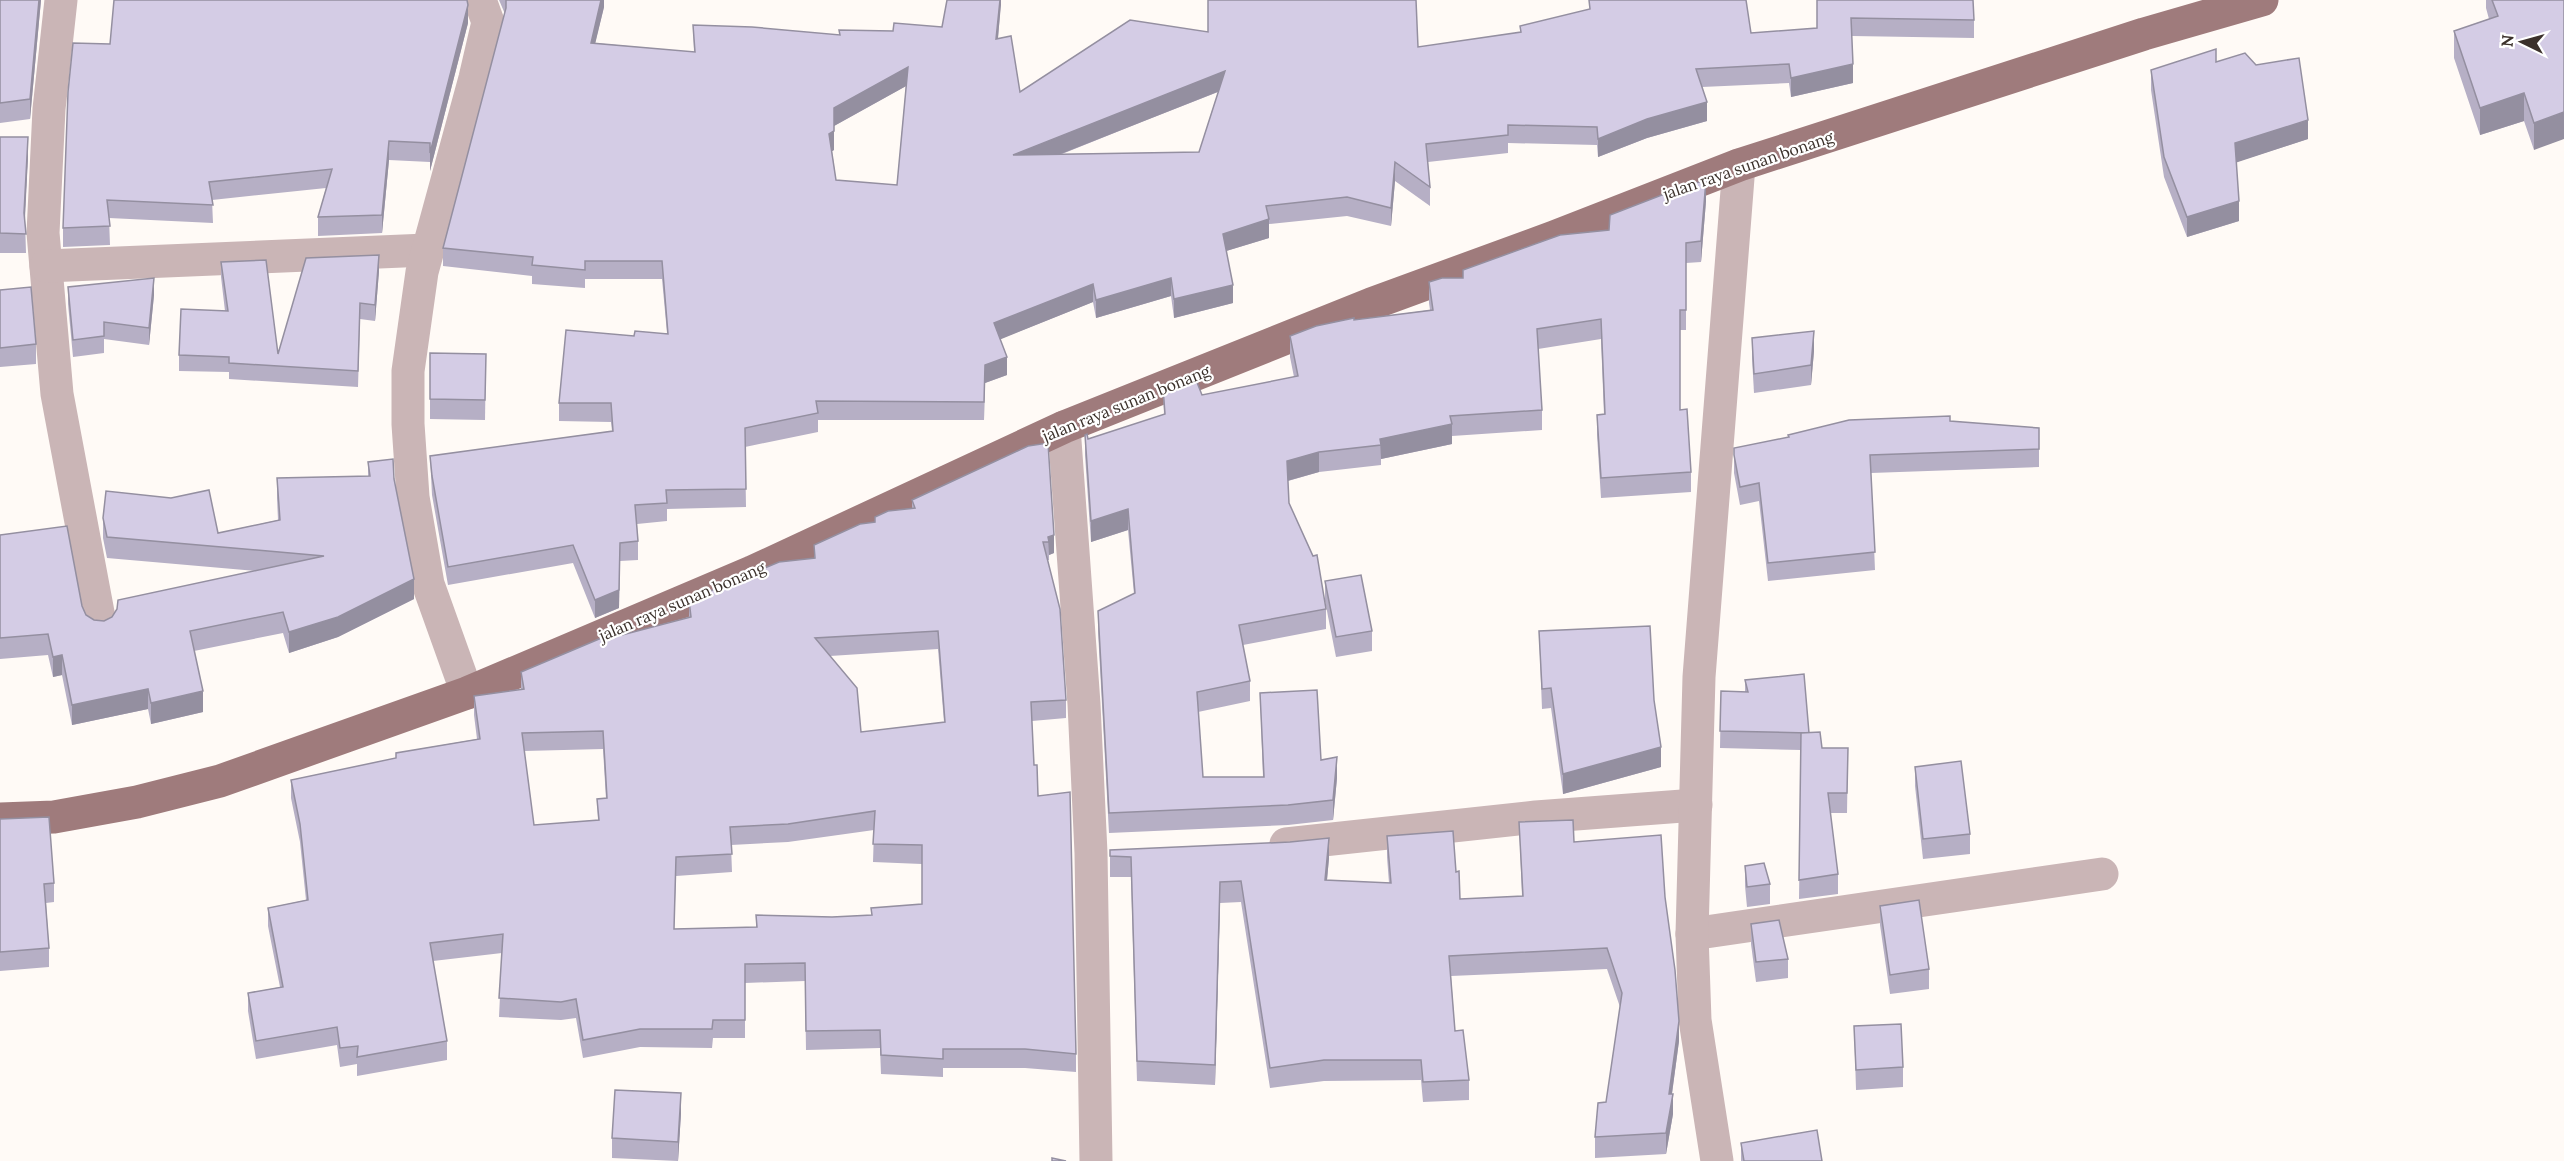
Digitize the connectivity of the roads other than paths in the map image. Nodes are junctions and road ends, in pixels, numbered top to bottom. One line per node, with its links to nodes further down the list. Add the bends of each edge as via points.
1 (61, 0): 6 (street, via 34,137)
2 (480, 0): 5 (street, via 488,22)
3 (2262, 0): 4 (main road, jalan raya sunan bonang, via 2144,34)
4 (1739, 165): 7 (main road, jalan raya sunan bonang, via 1371,303); 10 (street, via 1699,677)
5 (428, 250): 6 (street); 9 (street, via 408,371 413,497 428,584)
6 (46, 266): 8 (street, via 57,394)
7 (1064, 427): 9 (main road, jalan raya sunan bonang, via 752,572); 14 (street)
8 (100, 623)
9 (467, 693): 11 (main road, jalan raya sunan bonang, via 220,781 54,817)
10 (1696, 805): 12 (street); 16 (street)
11 (0, 819)
12 (1254, 845)
13 (1126, 851): 14 (street)
14 (1091, 852): 17 (street)
15 (2102, 874): 16 (street)
16 (1692, 934): 18 (street, via 1695,1020)
17 (1096, 1161)
18 (1717, 1161)

